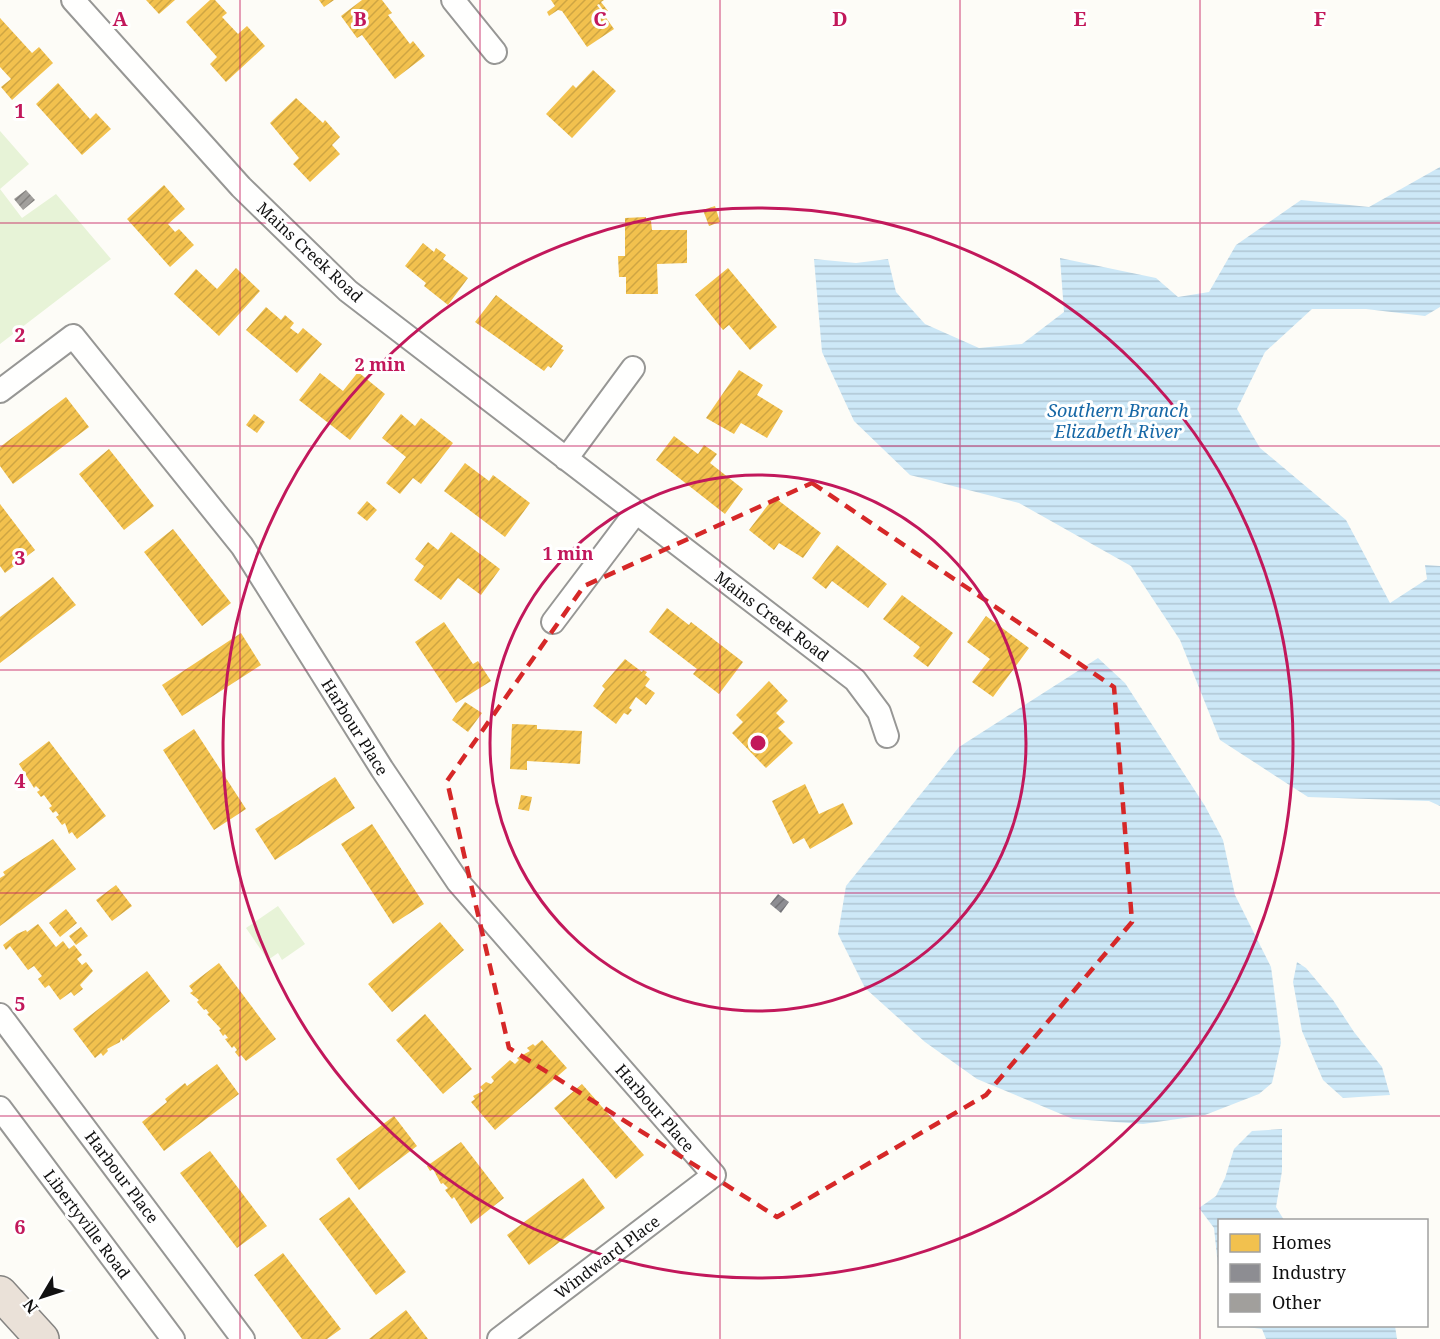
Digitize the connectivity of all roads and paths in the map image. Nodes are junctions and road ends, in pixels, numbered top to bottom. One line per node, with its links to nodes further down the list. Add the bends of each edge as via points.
1 (73, 0): 6 (street, Mains Creek Road, via 241,187 318,265)
2 (453, 0): 3 (street)
3 (495, 52)
4 (633, 368): 6 (street)
5 (0, 391): 12 (street, Harbour Place, via 73,336 242,546 458,882)
6 (566, 459): 7 (street, Mains Creek Road)
7 (636, 512): 8 (street); 9 (street, Mains Creek Road, via 855,680 879,712)
8 (553, 622)
9 (887, 736)
10 (0, 1016): 16 (street, Harbour Place)
11 (0, 1108): 15 (street, Libertyville Road)
12 (714, 1175): 17 (street, Windward Place)
13 (0, 1293): 14 (highway)
14 (42, 1339)
15 (173, 1339)
16 (243, 1339)
17 (499, 1339)

